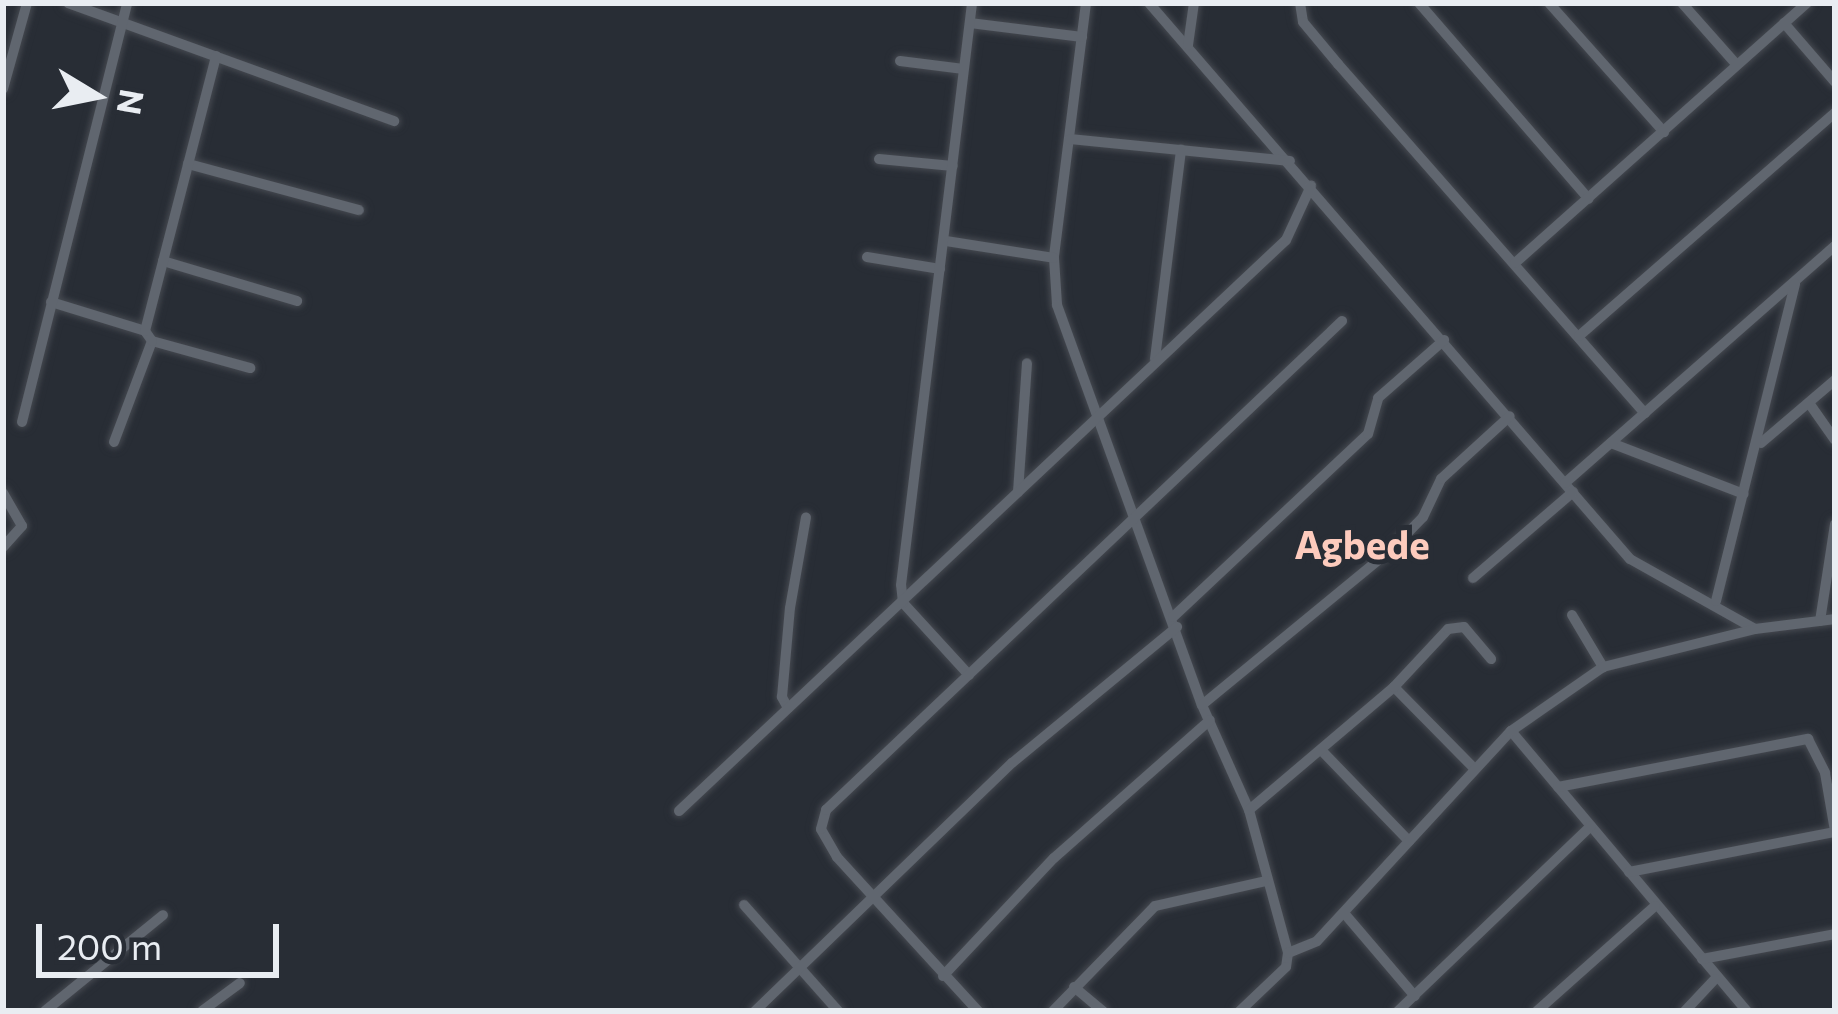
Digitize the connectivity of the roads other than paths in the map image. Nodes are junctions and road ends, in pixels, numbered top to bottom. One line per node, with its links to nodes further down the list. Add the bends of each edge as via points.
1 (27, 3): 23 (street)
2 (68, 3): 15 (street)
3 (127, 3): 15 (street)
4 (972, 3): 13 (street)
5 (1086, 3): 16 (street)
6 (1149, 3): 17 (street)
7 (1193, 3): 17 (street)
8 (1300, 3): 41 (street, via 1303,22)
9 (1419, 3): 34 (street)
10 (1550, 3): 26 (street)
11 (1682, 3): 20 (street)
12 (1807, 3): 14 (street)
13 (970, 23): 16 (street); 21 (street)
14 (1784, 23): 20 (street); 22 (street)
15 (124, 25): 18 (street); 44 (street)
16 (1082, 37): 27 (street)
17 (1188, 45): 30 (street)
18 (216, 56): 25 (street); 31 (street)
19 (900, 61): 21 (street)
20 (1736, 64): 26 (street)
21 (963, 68): 32 (street)
22 (1835, 82)
23 (3, 89)
24 (1835, 112): 48 (street)
25 (394, 122)
26 (1664, 132): 34 (street)
27 (1070, 139): 28 (street); 39 (street)
28 (1181, 150): 30 (street); 50 (street)
29 (879, 159): 32 (street)
30 (1290, 161): 33 (street)
31 (188, 164): 35 (street); 40 (street)
32 (953, 166): 36 (street)
33 (1311, 186): 49 (street); 50 (street, via 1286,240)
34 (1589, 200): 41 (street)
35 (359, 210)
36 (946, 241): 39 (street); 42 (street)
37 (1835, 246): 43 (street)
38 (867, 257): 42 (street)
39 (1054, 258): 57 (street, via 1060,317)
40 (163, 261): 45 (street); 47 (street)
41 (1515, 263): 48 (street)
42 (940, 268): 73 (street)
43 (1796, 282): 55 (street); 62 (street)
44 (51, 302): 47 (street); 58 (street)
45 (297, 302)
46 (1342, 320): 67 (street)
47 (148, 336): 52 (street); 60 (street)
48 (1579, 336): 55 (street)
49 (1444, 340): 56 (street); 77 (street, via 1378,398 1368,434)
50 (1154, 358): 57 (street)
51 (1027, 363): 65 (street)
52 (250, 368)
53 (1835, 380): 54 (street)
54 (1809, 404): 59 (street); 62 (street)
55 (1645, 413): 61 (street)
56 (1510, 416): 63 (street); 83 (street, via 1441,479 1423,517 1393,548)
57 (1101, 419): 65 (street); 67 (street)
58 (22, 422)
59 (1835, 440)
60 (114, 442)
61 (1611, 443): 63 (street); 66 (street)
62 (1760, 443): 66 (street)
63 (1569, 488): 71 (street); 72 (street, via 1630,560)
64 (3, 494): 70 (street, via 22,526)
65 (1018, 494): 73 (street)
66 (1744, 494): 72 (street)
67 (1138, 515): 77 (street); 81 (street)
68 (806, 518): 84 (street, via 790,608 782,697)
69 (1835, 524): 76 (street)
70 (3, 547)
71 (1473, 578)
72 (1716, 601): 78 (street)
73 (903, 603): 81 (street); 84 (street)
74 (1572, 615): 80 (street)
75 (1835, 619): 76 (street)
76 (1820, 621): 78 (street)
77 (1175, 622): 83 (street); 99 (street)
78 (1756, 629): 80 (street)
79 (1491, 659): 82 (street, via 1464,627 1454,627)
80 (1604, 667): 86 (street)
81 (969, 675): 99 (street, via 821,820 824,838)
82 (1394, 688): 88 (street); 90 (street)
83 (1202, 705): 85 (street)
84 (788, 708): 93 (street)
85 (1210, 720): 92 (street); 108 (street, via 1054,858)
86 (1511, 731): 90 (street); 91 (street)
87 (1835, 749): 89 (street)
88 (1323, 752): 92 (street); 96 (street)
89 (1818, 753): 91 (street, via 1808,740); 95 (street)
90 (1474, 768): 96 (street)
91 (1558, 787): 94 (street)
92 (1249, 810): 98 (street)
93 (679, 811)
94 (1591, 826): 97 (street); 112 (street)
95 (1835, 831): 97 (street)
96 (1409, 842): 102 (street)
97 (1629, 872): 101 (street)
98 (1266, 880): 105 (street); 111 (street, via 1155,906)
99 (875, 898): 107 (street); 108 (street)
100 (743, 905): 107 (street)
101 (1655, 906): 106 (street); 122 (street)
102 (1345, 913): 105 (street, via 1317,941); 112 (street)
103 (164, 915): 113 (street)
104 (1835, 934): 106 (street)
105 (1288, 953): 120 (street, via 1286,968)
106 (1702, 959): 109 (street)
107 (801, 969): 115 (street); 116 (street)
108 (944, 976): 117 (street)
109 (1715, 980): 123 (street); 124 (street)
110 (240, 983): 114 (street)
111 (1075, 987): 118 (street); 119 (street)
112 (1414, 996): 121 (street)
113 (45, 1011)
114 (202, 1011)
115 (755, 1011)
116 (838, 1011)
117 (978, 1011)
118 (1053, 1011)
119 (1103, 1011)
120 (1240, 1011)
121 (1398, 1011)
122 (1537, 1011)
123 (1685, 1011)
124 (1747, 1011)

